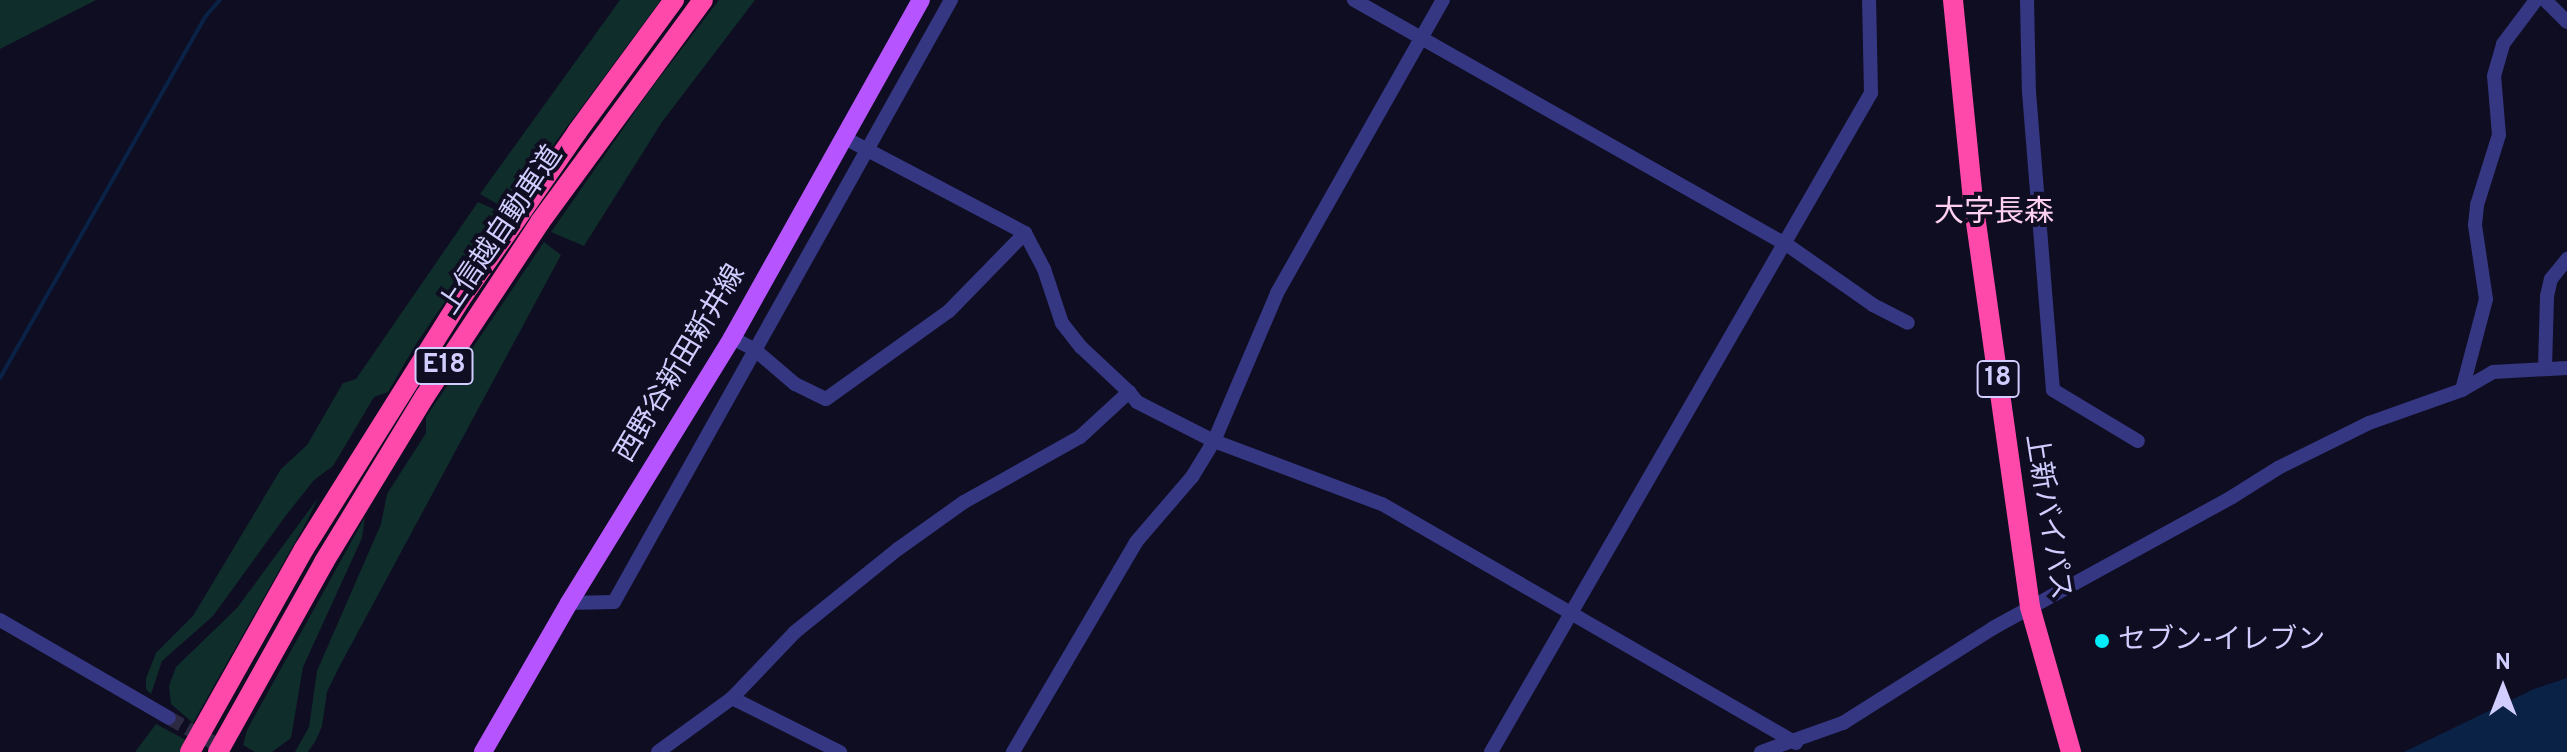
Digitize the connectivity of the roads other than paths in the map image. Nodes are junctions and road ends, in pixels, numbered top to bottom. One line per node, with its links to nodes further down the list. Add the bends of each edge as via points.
1 (674, 0): 36 (highway, 上信越自動車道 / E18, via 460,300 304,549)
2 (703, 0): 37 (highway, 上信越自動車道 / E18, via 577,170 425,396)
3 (921, 0): 14 (main road, 西野谷新田新井線)
4 (951, 0): 15 (street)
5 (1354, 0): 13 (street)
6 (1443, 0): 13 (street)
7 (1869, 0): 17 (street, via 1871,93)
8 (1953, 0): 29 (highway, 上新バイパス / 18, via 1973,201)
9 (2027, 0): 27 (street, via 2029,92 2053,390)
10 (2536, 0): 24 (street, via 2503,44 2494,76 2499,135 2475,225 2486,299)
11 (2545, 0): 12 (street)
12 (2567, 22)
13 (1421, 38): 17 (street); 26 (street, via 1277,293)
14 (843, 137): 15 (street); 20 (main road, 西野谷新田新井線)
15 (867, 149): 16 (street); 21 (street)
16 (1025, 233): 21 (street, via 949,311 826,399 795,384); 25 (street, via 1062,323)
17 (1786, 244): 19 (street); 30 (street)
18 (2567, 259): 22 (street, via 2551,279 2547,296)
19 (1908, 323)
20 (732, 338): 21 (street); 28 (main road, 西野谷新田新井線)
21 (754, 349): 28 (street, via 614,602)
22 (2545, 368): 23 (street); 24 (street, via 2493,372)
23 (2567, 368)
24 (2462, 390): 29 (street, via 2369,423 2278,468)
25 (1129, 392): 26 (street, via 1137,402); 32 (street, via 1080,437 964,502 898,549 795,632)
26 (1214, 441): 30 (street, via 1382,504); 40 (street, via 1192,477 1136,542)
27 (2138, 441)
28 (569, 603): 35 (main road, 西野谷新田新井線)
29 (2030, 607): 34 (street, via 1843,723); 43 (highway, 上新バイパス / 18)
30 (1572, 613): 34 (street); 41 (street)
31 (0, 620): 33 (street)
32 (732, 698): 38 (street); 39 (street)
33 (169, 718)
34 (1796, 743): 42 (street)
35 (487, 750)
36 (190, 752)
37 (218, 752)
38 (658, 752)
39 (840, 752)
40 (1013, 752)
41 (1491, 752)
42 (1761, 752)
43 (2071, 752)

